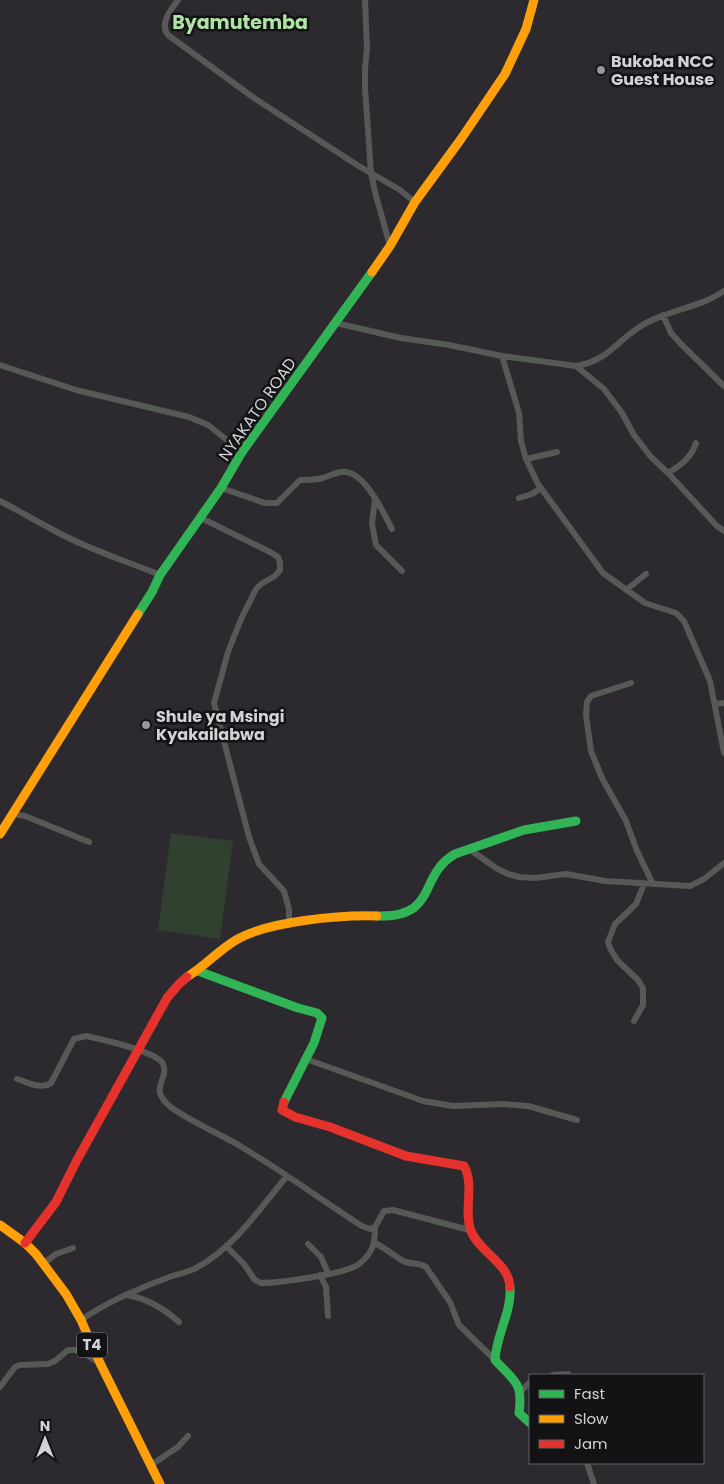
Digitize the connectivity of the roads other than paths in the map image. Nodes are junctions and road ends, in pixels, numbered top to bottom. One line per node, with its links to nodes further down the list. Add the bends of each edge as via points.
1 (178, 0): 4 (street, via 165,20 168,35 254,98)
2 (365, 0): 4 (street, via 368,48 365,88)
3 (534, 0): 5 (main road, NYAKATO ROAD, via 526,30 505,74)
4 (371, 173): 5 (street); 6 (street)
5 (415, 202): 6 (main road, NYAKATO ROAD)
6 (390, 246): 9 (main road, NYAKATO ROAD)
7 (724, 291): 8 (street, via 706,301)
8 (662, 315): 12 (street, via 636,328 604,356); 13 (street, via 671,333)
9 (336, 323): 10 (street); 15 (main road, NYAKATO ROAD)
10 (502, 356): 12 (street); 17 (street, via 519,413)
11 (0, 365): 15 (street, via 76,390 188,417 208,425)
12 (576, 366): 18 (street, via 604,389 634,435)
13 (724, 386)
14 (696, 443): 18 (street, via 690,456)
15 (242, 452): 19 (main road, NYAKATO ROAD)
16 (557, 452): 17 (street)
17 (526, 459): 20 (street)
18 (668, 473): 26 (street)
19 (221, 488): 22 (street, via 265,503 277,503 300,480 314,480 346,471 363,482); 24 (main road, NYAKATO ROAD)
20 (541, 488): 21 (street); 30 (street, via 598,568)
21 (519, 498)
22 (375, 500): 25 (street); 27 (street, via 372,524 376,545)
23 (0, 501): 29 (street, via 56,532)
24 (199, 517): 29 (main road, NYAKATO ROAD); 43 (street, via 270,552 278,557 280,563 280,570 275,576 256,589 241,619 214,703 249,837 259,864 284,891)
25 (392, 530)
26 (724, 531)
27 (402, 571)
28 (646, 574): 30 (street)
29 (160, 575): 35 (main road, NYAKATO ROAD)
30 (626, 590): 33 (street, via 646,603 680,616 710,681)
31 (631, 684): 42 (street, via 591,696 586,707 586,721 596,766 626,821 636,851)
32 (724, 703): 33 (street)
33 (715, 704): 34 (street)
34 (724, 753)
35 (13, 814): 37 (main road, NYAKATO ROAD); 38 (street)
36 (576, 821): 39 (main road, via 525,828)
37 (0, 834)
38 (89, 842)
39 (470, 849): 41 (street, via 496,868 519,877 566,874); 43 (main road, via 453,854 442,864 422,901 404,914 355,916)
40 (724, 863): 42 (street, via 690,886)
41 (644, 884): 42 (street); 45 (street, via 636,904 615,924 608,942 617,960 643,988 642,1005)
42 (653, 884)
43 (289, 925): 44 (main road, via 259,930 238,939)
44 (198, 971): 46 (main road, via 176,986); 47 (main road, via 320,1015 322,1022)
45 (634, 1021)
46 (138, 1050): 48 (street, via 86,1036 78,1037 48,1086); 50 (street, via 164,1065 159,1088 170,1106); 54 (main road, via 56,1202)
47 (306, 1059): 49 (street, via 423,1101 453,1106 528,1106); 53 (main road, via 282,1110 406,1156 464,1166 468,1172)
48 (17, 1079)
49 (577, 1120)
50 (287, 1176): 52 (street, via 362,1226); 57 (street)
51 (0, 1225): 54 (main road, T4)
52 (375, 1227): 53 (street, via 384,1211 393,1210); 55 (street)
53 (469, 1230): 66 (main road, via 510,1282 508,1309 500,1330)
54 (25, 1242): 59 (main road, T4)
55 (375, 1243): 60 (street, via 359,1264); 66 (street, via 404,1261 424,1265 450,1302 459,1325)
56 (308, 1244): 60 (street, via 321,1257)
57 (226, 1246): 61 (street, via 261,1283); 62 (street, via 197,1268)
58 (72, 1248): 59 (street)
59 (44, 1263): 64 (main road, T4)
60 (328, 1273): 61 (street)
61 (320, 1275): 63 (street, via 326,1286)
62 (127, 1295): 64 (street); 65 (street, via 149,1301)
63 (328, 1316)
64 (81, 1320): 67 (main road, T4)
65 (179, 1322)
66 (495, 1360): 70 (main road)
67 (100, 1363): 69 (street, via 78,1350 68,1350 48,1364 15,1367); 74 (main road, T4)
68 (529, 1383): 70 (street)
69 (0, 1387)
70 (521, 1391): 71 (main road, via 519,1413)
71 (529, 1421)
72 (188, 1436): 74 (street)
73 (587, 1464): 76 (street)
74 (151, 1465): 75 (main road, T4)
75 (160, 1484)
76 (594, 1484)

